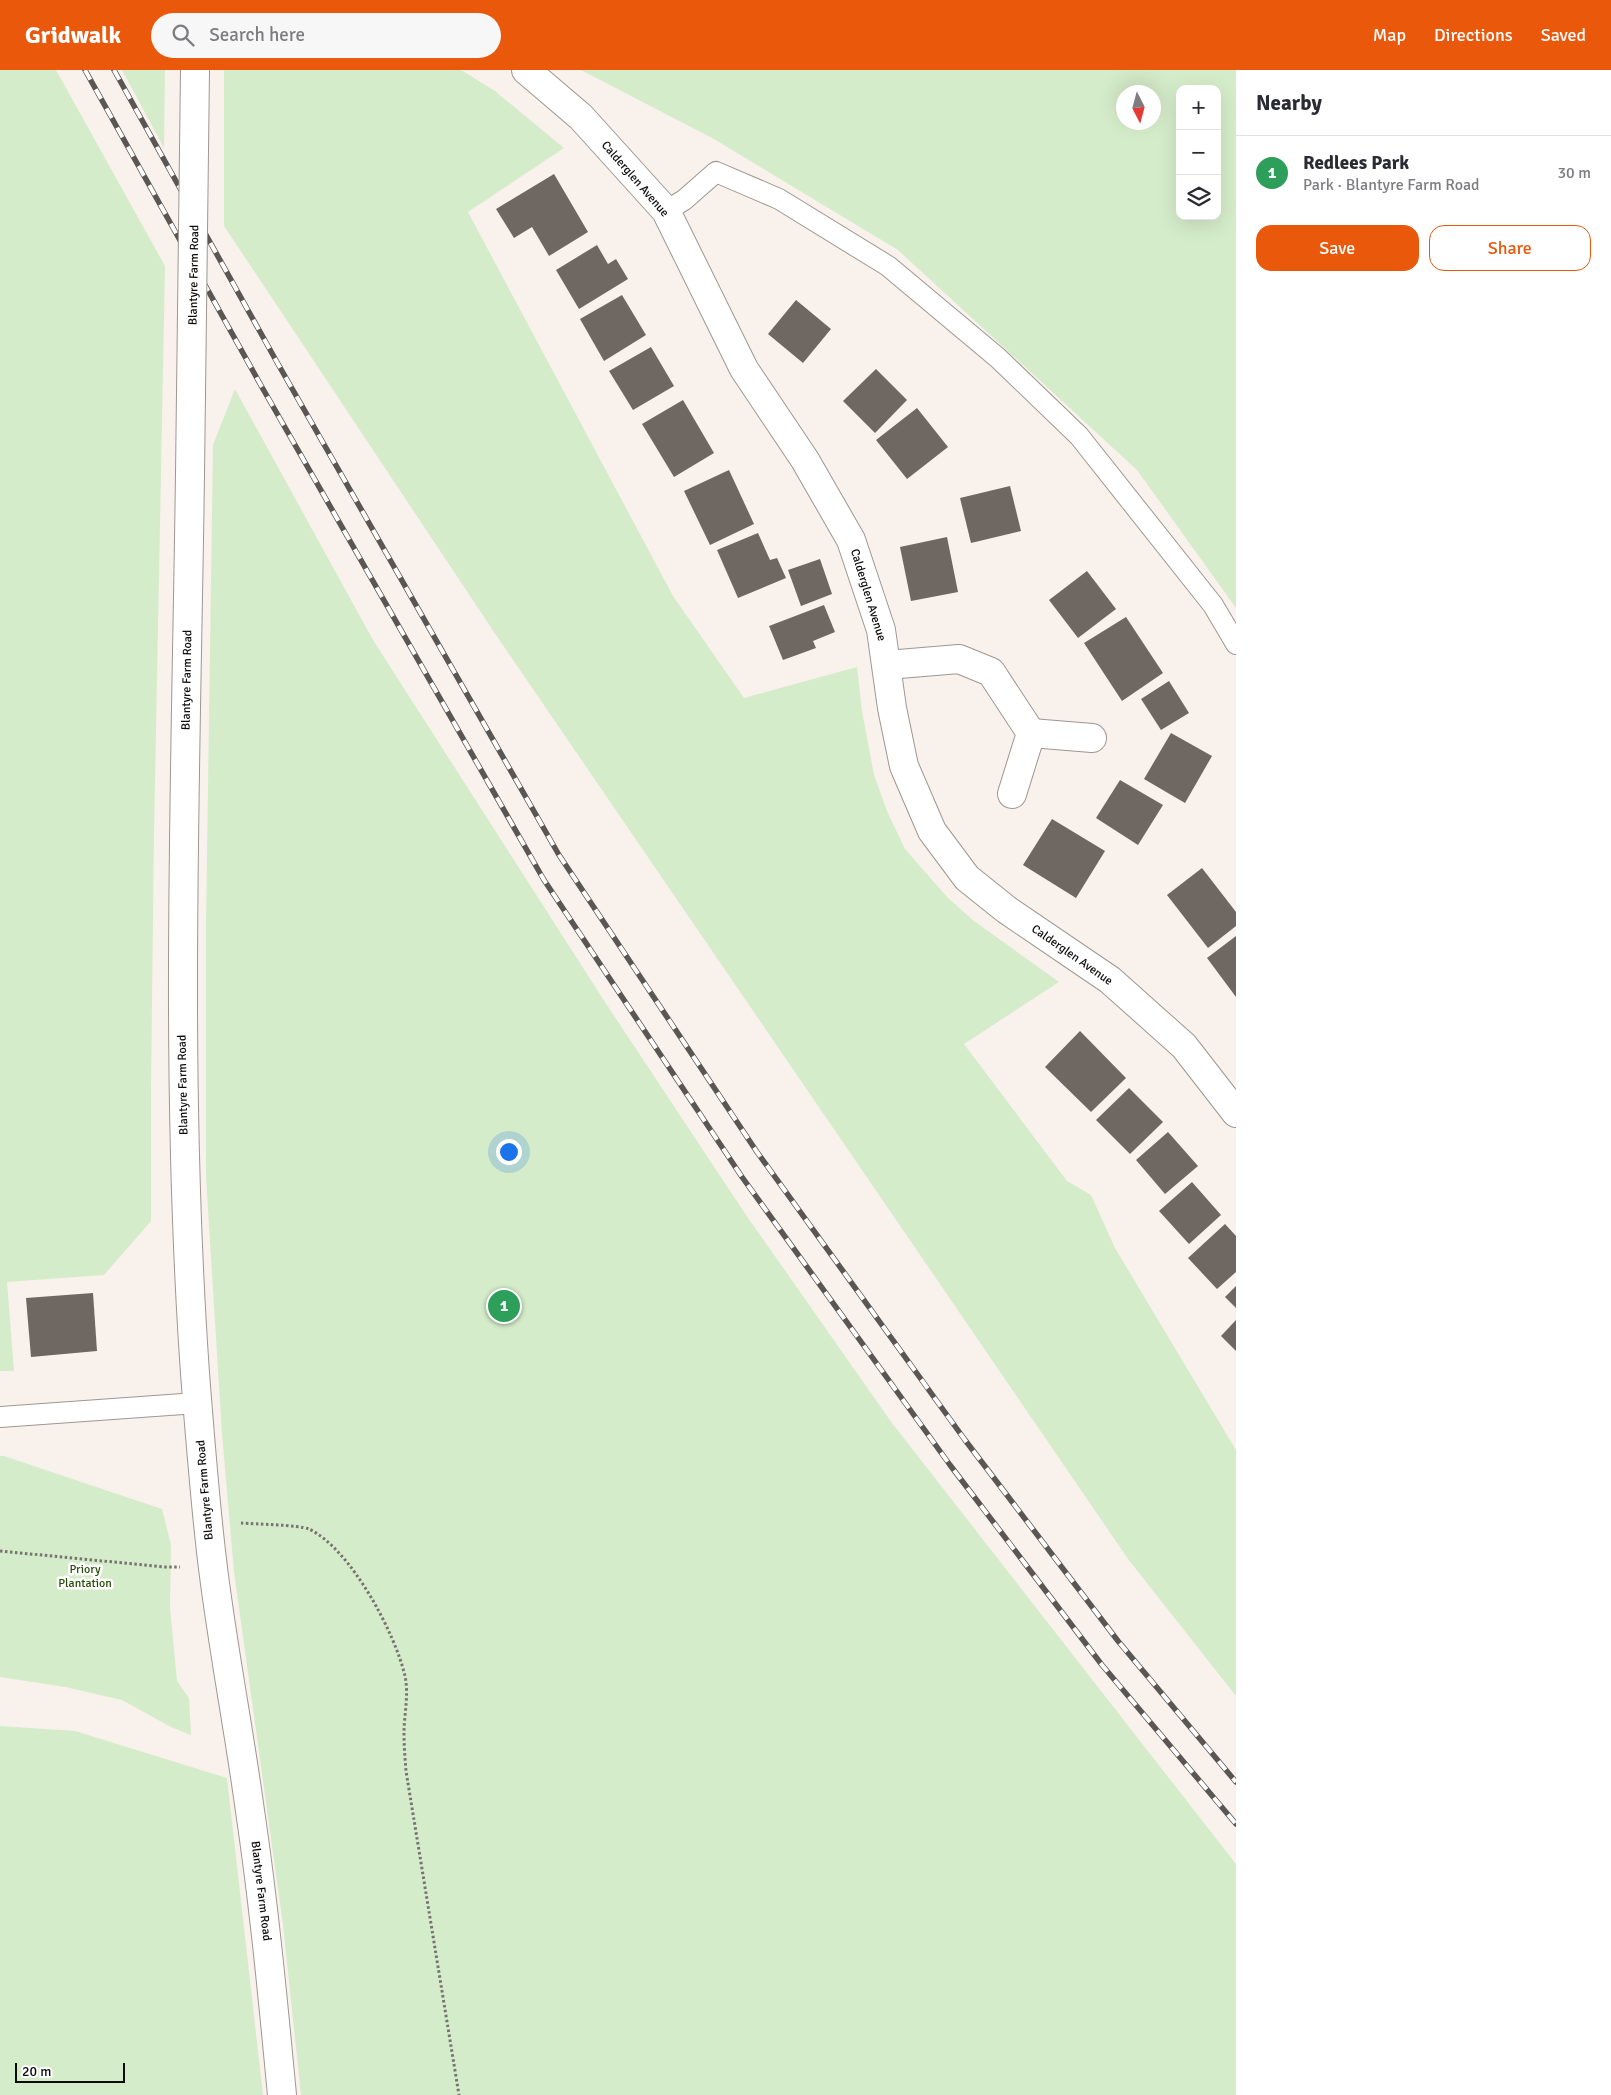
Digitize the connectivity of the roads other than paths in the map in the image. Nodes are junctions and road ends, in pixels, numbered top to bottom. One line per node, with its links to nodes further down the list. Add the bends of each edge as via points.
1 (195, 70): 10 (main road, Blantyre Farm Road, bridge, via 182,1025 185,1208)
2 (526, 70): 3 (main road, Calderglen Avenue, via 581,117)
3 (666, 211): 4 (lane, via 716,172 779,199 888,266 998,358 1080,436 1213,605); 5 (main road, Calderglen Avenue, via 744,369 805,460 851,540 881,630)
4 (1236, 644)
5 (887, 665): 6 (main road, via 959,659 991,672); 9 (main road, Calderglen Avenue, via 904,766 932,831 967,878 1007,910 1110,980 1184,1046)
6 (1030, 733): 7 (main road); 8 (main road)
7 (1092, 738)
8 (1012, 794)
9 (1236, 1113)
10 (197, 1403): 11 (lane); 12 (main road, Blantyre Farm Road, via 213,1566 265,1922)
11 (0, 1417)
12 (282, 2095)

